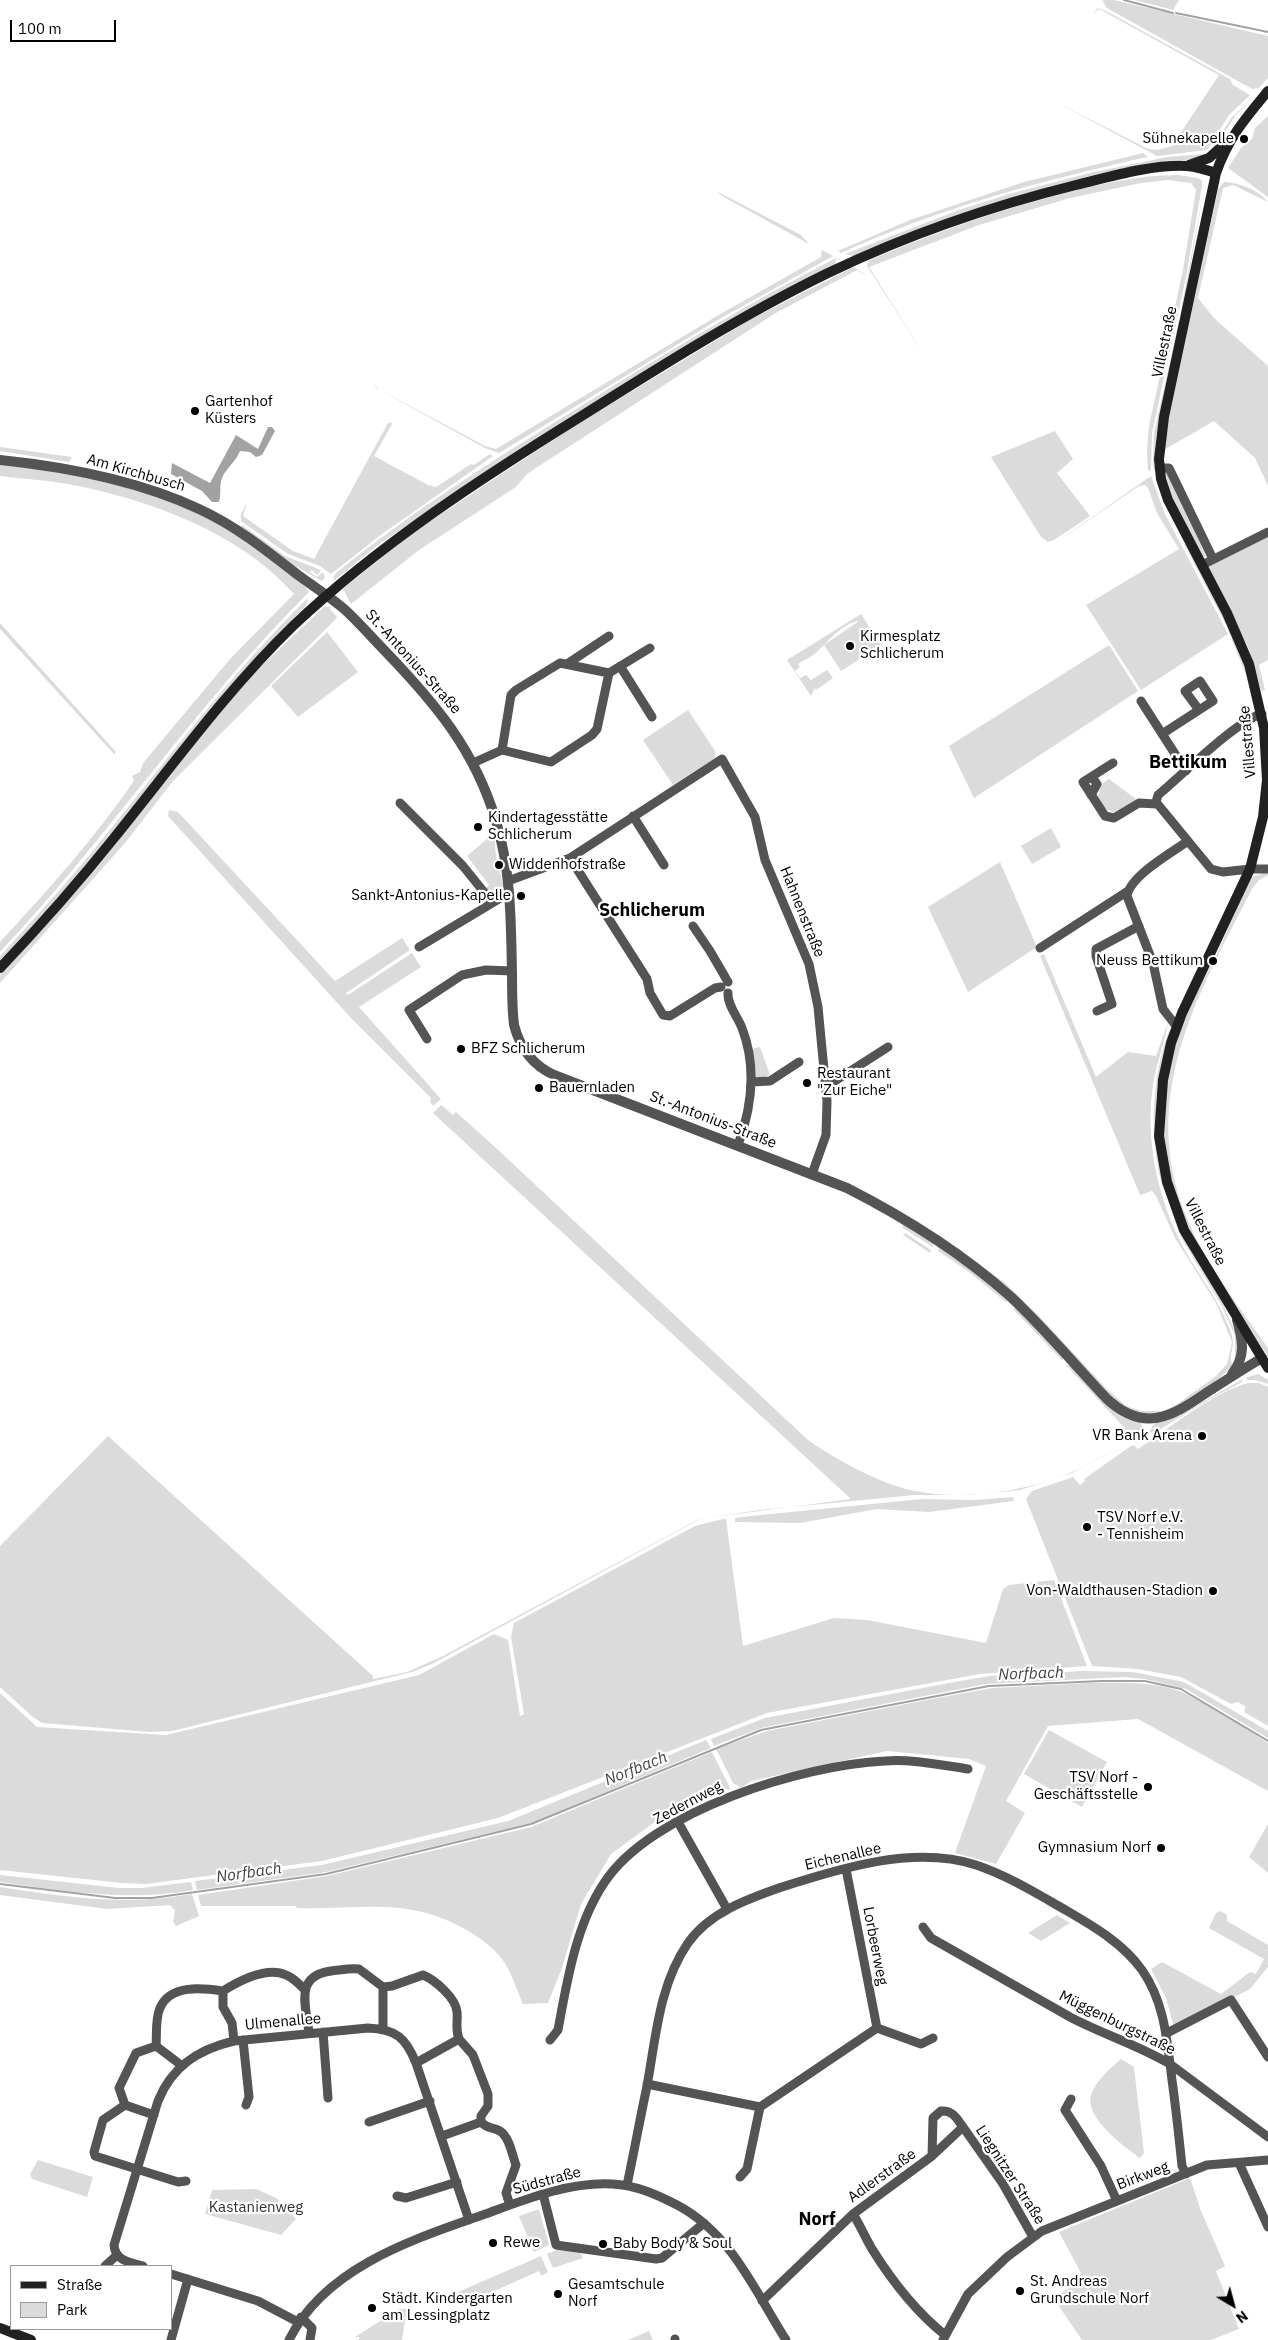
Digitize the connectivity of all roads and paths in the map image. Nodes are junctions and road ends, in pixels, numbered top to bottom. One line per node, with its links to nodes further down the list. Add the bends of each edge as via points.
1 (1268, 91): 2 (main road, Villestraße, via 1241,122)
2 (1232, 138): 3 (main road, via 1208,158); 4 (main road, Villestraße)
3 (1187, 166): 4 (main road); 10 (main road, via 1106,178 1009,203 900,242 818,278 688,350 518,456 412,527)
4 (1216, 173): 6 (main road, Villestraße, via 1160,432)
5 (0, 460): 10 (street, Am Kirchbusch, via 109,479 190,505 245,534)
6 (1159, 468): 8 (street, via 1170,468); 9 (main road, Villestraße, via 1168,500)
7 (1268, 532): 8 (street)
8 (1213, 559): 9 (street)
9 (1202, 565): 18 (main road, Villestraße, via 1244,650)
10 (326, 596): 22 (street, St.-Antonius-Straße, via 349,614 433,703); 41 (main road, via 235,687 110,844)
11 (608, 636): 13 (street)
12 (650, 648): 14 (street)
13 (567, 664): 15 (street); 21 (street, via 556,664 512,693)
14 (620, 666): 15 (street); 19 (street)
15 (609, 673): 21 (street, via 597,729 592,736 549,762)
16 (1141, 701): 20 (street)
17 (1198, 710): 20 (street)
18 (1262, 714): 24 (street, via 1248,719); 31 (main road, Villestraße, via 1267,762 1266,799)
19 (652, 717)
20 (1162, 734): 24 (street)
21 (502, 750): 22 (street)
22 (473, 763): 33 (street, St.-Antonius-Straße, via 496,821)
23 (1113, 763): 26 (street, via 1083,782 1105,816 1111,819 1139,803)
24 (1186, 771): 26 (street, via 1158,795)
25 (400, 802): 36 (street, via 463,866)
26 (1156, 804): 28 (street)
27 (633, 816): 29 (street); 30 (street); 50 (street, Hahnenstraße, via 722,759 756,818 766,860 809,964 818,1007)
28 (1188, 841): 31 (street, via 1211,869 1226,872); 34 (street, via 1142,875)
29 (570, 858): 33 (street); 43 (street, via 647,979 650,993 663,1015 670,1016 715,988)
30 (664, 866)
31 (1250, 869): 32 (street); 45 (main road, Villestraße)
32 (1268, 870)
33 (508, 881): 35 (street, St.-Antonius-Straße)
34 (1128, 891): 38 (street, via 1128,901); 40 (street)
35 (509, 893): 36 (street); 42 (street, St.-Antonius-Straße)
36 (492, 902): 39 (street)
37 (693, 926): 43 (street, via 710,951)
38 (1139, 926): 44 (street, via 1096,949 1112,1004); 45 (street, via 1153,962 1164,1009)
39 (419, 947)
40 (1040, 948)
41 (0, 968)
42 (512, 971): 46 (street, via 486,970 462,975 409,1010); 51 (street, St.-Antonius-Straße, via 516,1032 526,1053 540,1067)
43 (725, 987): 49 (street, via 745,1039)
44 (1097, 1011)
45 (1177, 1027): 53 (main road, Villestraße, via 1164,1069 1160,1111 1159,1136 1164,1171 1184,1230)
46 (427, 1039)
47 (888, 1047): 50 (street)
48 (799, 1062): 49 (street, via 770,1081)
49 (752, 1082): 51 (street)
50 (827, 1086): 52 (street, Hahnenstraße, via 826,1135)
51 (738, 1146): 52 (street, St.-Antonius-Straße)
52 (812, 1174): 56 (street, St.-Antonius-Straße, via 864,1196 972,1266 1007,1294 1107,1399 1127,1414 1146,1419 1167,1417)
53 (1235, 1314): 54 (main road, Villestraße); 56 (street, via 1243,1353)
54 (1262, 1358): 55 (main road, Villestraße); 56 (street, St.-Antonius-Straße)
55 (1268, 1368)
56 (1227, 1380)
57 (968, 1769): 58 (street, Zedernweg, via 899,1760 812,1771 738,1793)
58 (678, 1822): 60 (street); 73 (street, Zedernweg, via 635,1850 603,1884 580,1937 558,2030)
59 (846, 1869): 60 (street, Eichenallee, via 765,1893); 65 (street, Lorbeerweg); 69 (street, Eichenallee, via 907,1858 931,1858 973,1864 1015,1882 1092,1925 1125,1950 1155,1991)
60 (727, 1909): 79 (street, Eichenallee, via 688,1944 673,1970 660,2012)
61 (923, 1927): 77 (street, Müggenburgstraße, via 931,1938 1070,2017)
62 (383, 1987): 63 (street, via 364,1971 352,1968 315,1975 309,1979); 66 (street); 71 (street, via 418,1975 426,1977 454,2002)
63 (305, 1990): 64 (street, via 288,1976 275,1973 246,1978); 68 (street)
64 (222, 1991): 72 (street, via 223,2007); 74 (street, via 194,1987 167,1999 158,2013)
65 (877, 2028): 70 (street, via 921,2044); 85 (street)
66 (383, 2029): 67 (street, Ulmenallee); 76 (street, Ulmenallee, via 406,2041)
67 (323, 2032): 68 (street, Ulmenallee); 80 (street)
68 (309, 2033): 72 (street, Ulmenallee)
69 (1167, 2033): 75 (street, via 1231,2000); 77 (street, Eichenallee)
70 (933, 2038)
71 (459, 2039): 76 (street); 88 (street, via 473,2055 488,2094 488,2106)
72 (239, 2040): 78 (street, Ulmenallee, via 197,2053); 84 (street, via 249,2097)
73 (550, 2040)
74 (156, 2046): 78 (street); 83 (street, via 141,2050 133,2057 119,2088)
75 (1268, 2057)
76 (416, 2063): 82 (street, Ulmenallee)
77 (1170, 2064): 91 (street, Müggenburgstraße); 96 (street, Eichenallee, via 1182,2166)
78 (181, 2065): 86 (street, Ulmenallee, via 163,2088)
79 (647, 2084): 85 (street); 100 (street, Eichenallee)
80 (328, 2098)
81 (1071, 2099): 103 (street, via 1064,2110 1101,2166)
82 (430, 2101): 87 (street); 90 (street, Ulmenallee)
83 (125, 2105): 86 (street); 95 (street, via 103,2120 94,2154 97,2158)
84 (246, 2105)
85 (760, 2107): 97 (street, via 747,2168)
86 (154, 2115): 95 (street, Ulmenallee)
87 (369, 2122)
88 (481, 2122): 90 (street); 104 (street, via 485,2127 499,2130 505,2137 516,2165 506,2192)
89 (963, 2127): 92 (street, Liegnitzer Straße); 92 (street, Liegnitzer Straße, via 948,2111 934,2115 931,2123); 109 (street, Liegnitzer Straße, via 1003,2184)
90 (442, 2136): 99 (street, Ulmenallee)
91 (1268, 2137)
92 (932, 2156): 105 (street, Adlerstraße)
93 (1268, 2160): 94 (street, Birkweg)
94 (1240, 2163): 96 (street, Birkweg, via 1207,2165); 108 (street)
95 (137, 2170): 98 (street, via 178,2182); 110 (street, Ulmenallee, via 115,2240)
96 (1186, 2174): 103 (street, Birkweg)
97 (740, 2177)
98 (186, 2181)
99 (457, 2182): 102 (street, via 406,2198); 106 (street, Ulmenallee)
100 (627, 2185): 101 (street, Südstraße, via 592,2184); 107 (street, Südstraße, via 679,2206)
101 (544, 2194): 104 (street, Südstraße); 107 (street, via 556,2245 656,2259 662,2258)
102 (397, 2196)
103 (1117, 2201): 109 (street, Birkweg, via 1054,2225)
104 (510, 2206): 106 (street, Südstraße)
105 (853, 2214): 115 (street, Adlerstraße); 118 (street, via 900,2290)
106 (469, 2220): 116 (street, Südstraße, via 404,2245 366,2265 329,2290)
107 (704, 2223): 115 (street, Südstraße, via 733,2253)
108 (1268, 2227)
109 (1033, 2237): 118 (street, Birkweg, via 972,2289)
110 (117, 2255): 111 (street); 112 (street)
111 (106, 2265)
112 (140, 2265)
113 (172, 2274): 114 (street)
114 (188, 2279): 116 (street, via 258,2300); 120 (street)
115 (762, 2301): 123 (street, Südstraße)
116 (300, 2319): 121 (street, Südstraße); 122 (street, via 316,2327)
117 (0, 2328): 119 (main road)
118 (944, 2337)
119 (31, 2340)
120 (171, 2340)
121 (289, 2340)
122 (310, 2340)
123 (786, 2340)

